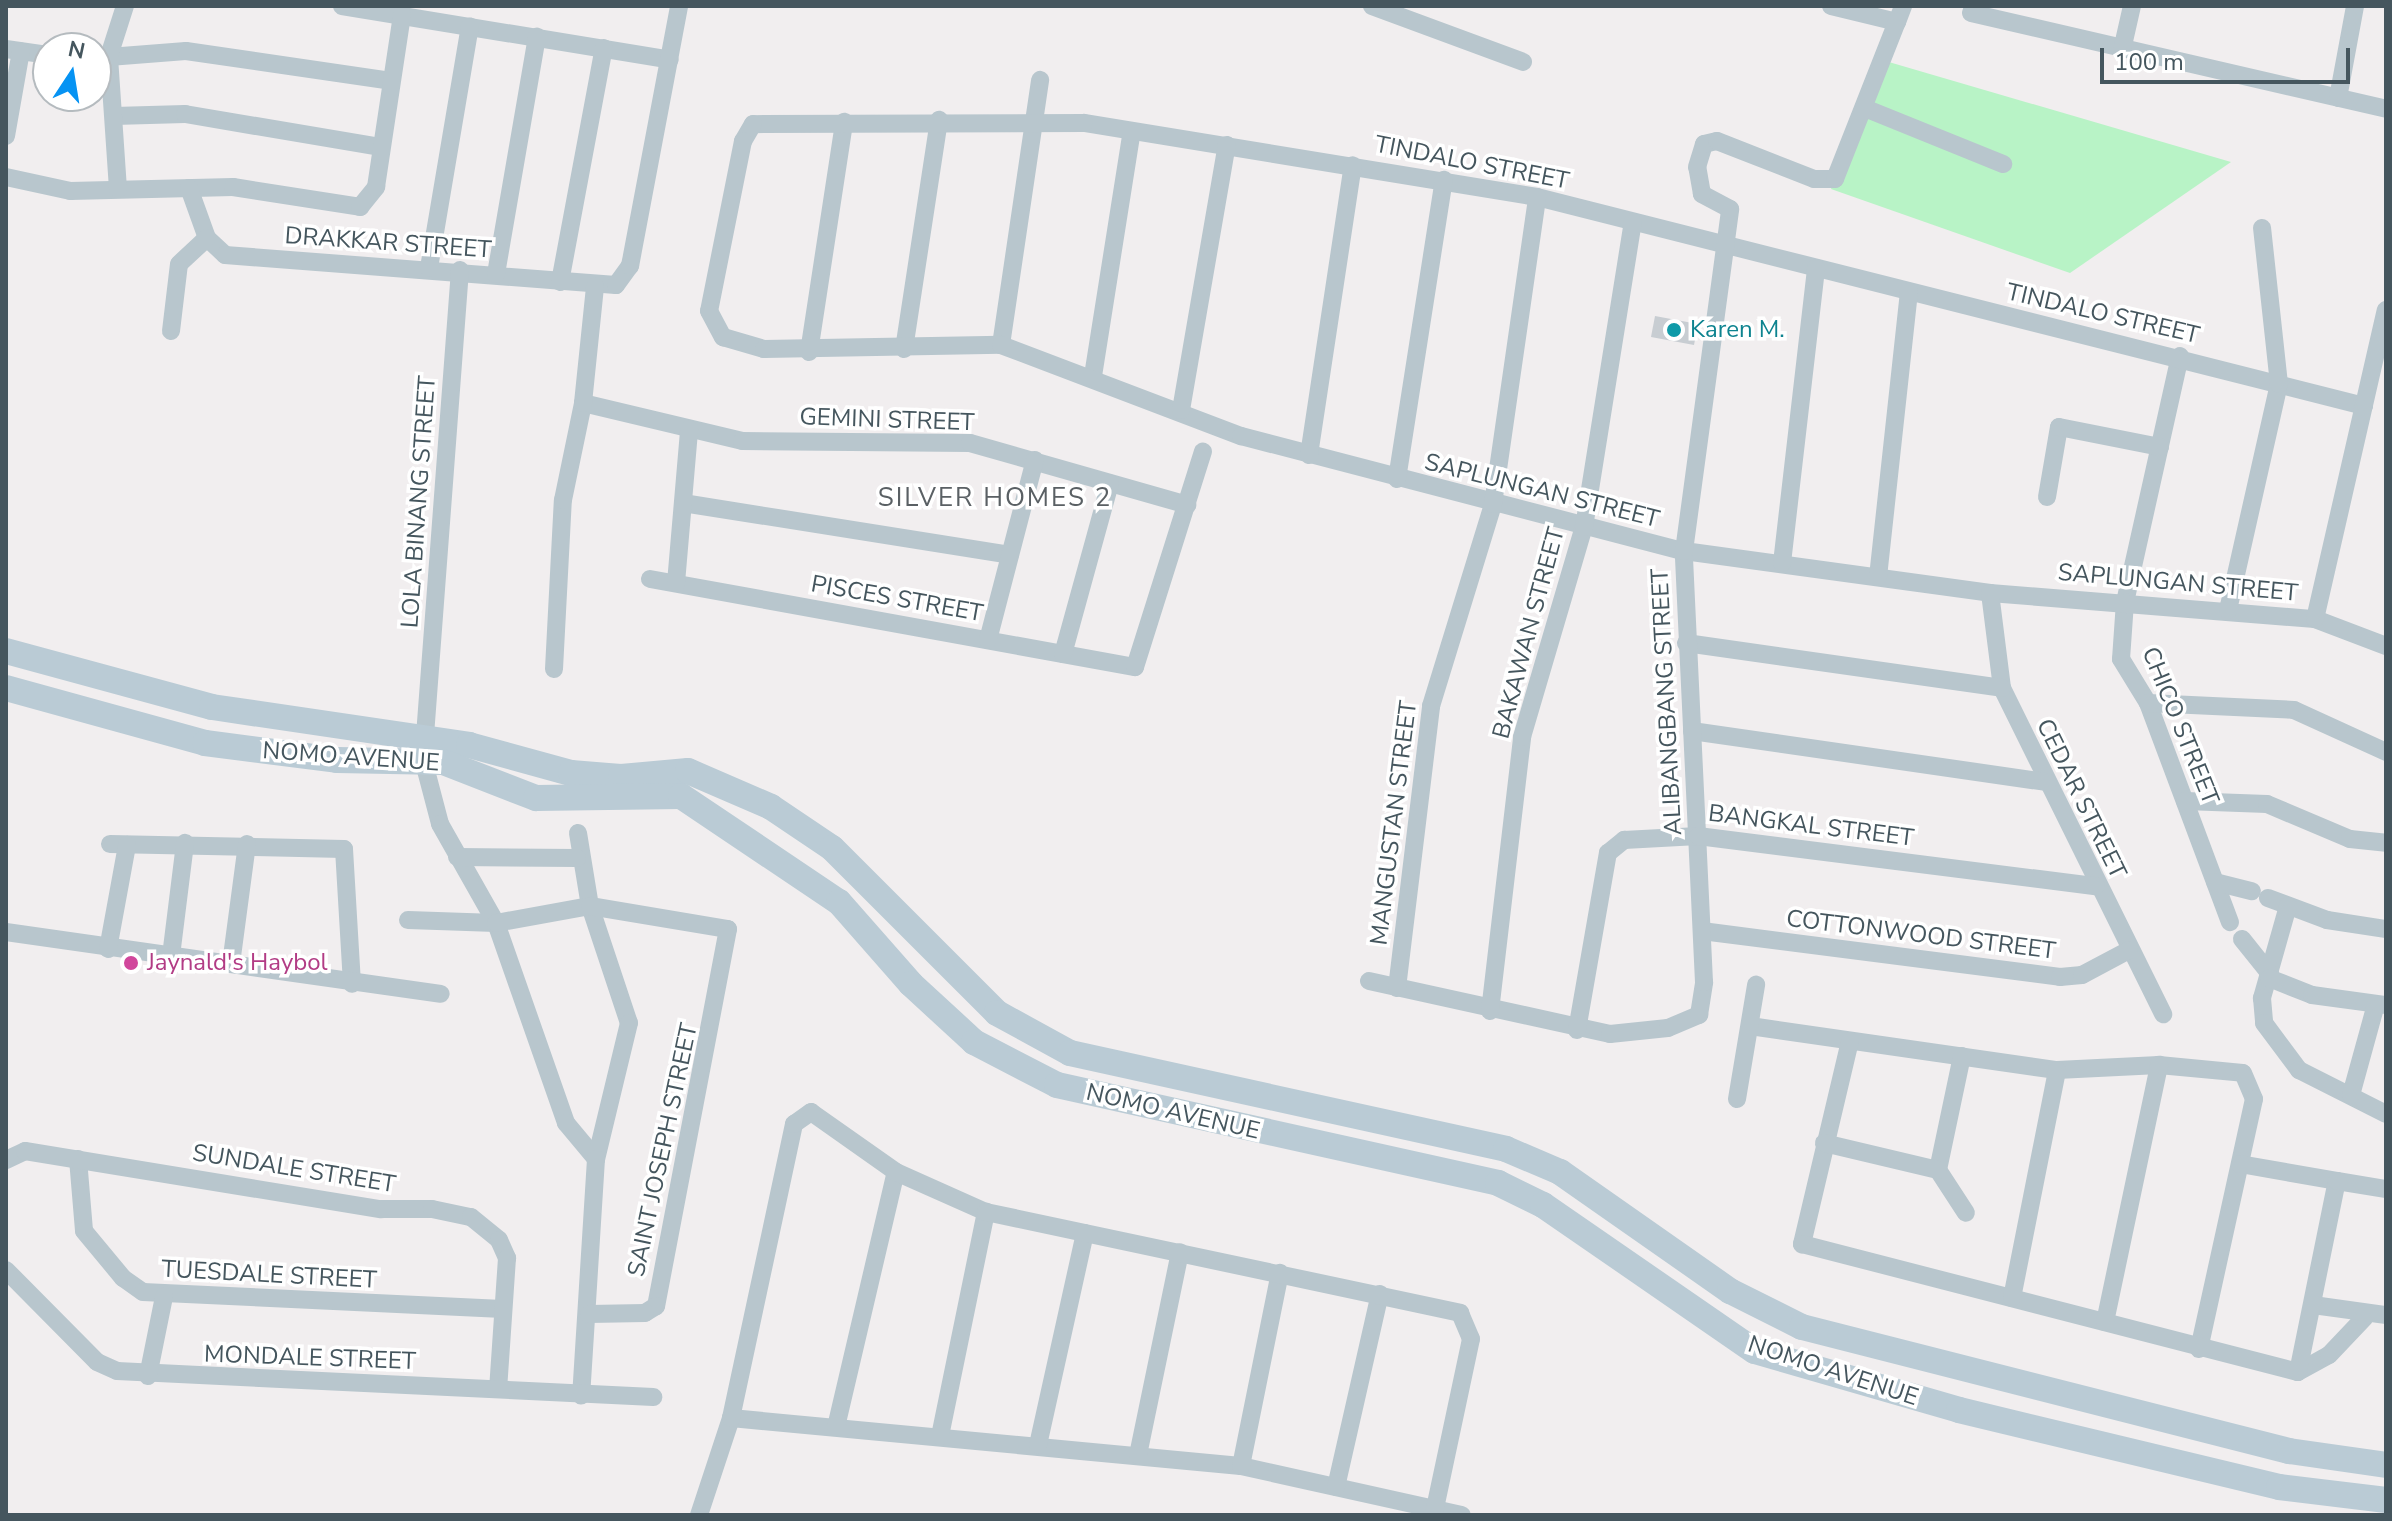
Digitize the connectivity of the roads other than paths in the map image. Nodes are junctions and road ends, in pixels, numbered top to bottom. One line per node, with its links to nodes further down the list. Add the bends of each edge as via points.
1 (125, 6): 13 (street)
2 (342, 6): 10 (street)
3 (679, 6): 19 (street)
4 (1372, 6): 20 (street)
5 (1831, 6): 9 (street)
6 (2132, 6): 17 (street)
7 (2355, 6): 23 (street)
8 (1971, 13): 11 (street)
9 (1900, 14): 25 (street)
10 (402, 15): 12 (street); 22 (street)
11 (2036, 15): 17 (street)
12 (470, 26): 14 (street); 46 (street)
13 (112, 35)
14 (537, 37): 15 (street); 49 (street)
15 (604, 48): 19 (street); 50 (street)
16 (14, 50): 32 (street)
17 (2122, 50): 23 (street)
18 (112, 56): 22 (street, via 186,51)
19 (670, 60): 51 (street, DRAKKAR STREET, via 625,278)
20 (1523, 62)
21 (1040, 80): 30 (street)
22 (391, 81): 34 (street)
23 (2338, 98): 26 (street)
24 (112, 106): 27 (street)
25 (1867, 109): 35 (street); 45 (street, ALIBANGBANG STREET, via 1835,179 1814,179 1717,141 1704,144 1697,167 1702,194 1730,209)
26 (2386, 109)
27 (114, 116): 34 (street, via 185,114); 40 (street)
28 (939, 120): 29 (street, TINDALO STREET); 30 (street, TINDALO STREET); 57 (street)
29 (844, 122): 54 (street, TINDALO STREET, via 763,121 747,131); 58 (street)
30 (1036, 122): 31 (street, TINDALO STREET); 56 (street)
31 (1132, 131): 33 (street, TINDALO STREET); 60 (street)
32 (6, 136)
33 (1227, 145): 36 (street, TINDALO STREET); 64 (street)
34 (381, 147): 39 (street, via 373,197 360,207 233,187)
35 (2003, 164)
36 (1353, 165): 38 (street, TINDALO STREET); 68 (street)
37 (6, 177): 40 (street, via 70,191)
38 (1444, 180): 41 (street, TINDALO STREET); 70 (street)
39 (189, 188): 40 (street); 44 (street)
40 (118, 189)
41 (1537, 197): 42 (street, TINDALO STREET); 74 (street, MANGUSTAN STREET)
42 (1633, 222): 45 (street, TINDALO STREET); 76 (street, BAKAWAN STREET)
43 (2262, 228): 61 (street)
44 (207, 238): 46 (street, DRAKKAR STREET, via 225,255); 55 (street, via 179,264)
45 (1725, 244): 47 (street, TINDALO STREET); 77 (street, ALIBANGBANG STREET)
46 (429, 268): 48 (street, DRAKKAR STREET)
47 (1816, 268): 52 (street, TINDALO STREET); 79 (street)
48 (460, 270): 49 (street, DRAKKAR STREET); 97 (street, LOLA BINANG STREET)
49 (496, 274): 50 (street, DRAKKAR STREET)
50 (560, 282): 51 (street, DRAKKAR STREET)
51 (595, 287): 62 (street)
52 (1909, 292): 59 (street, TINDALO STREET); 80 (street)
53 (2386, 310): 63 (street)
54 (710, 321): 58 (street, SAPLUNGAN STREET, via 723,337 764,349)
55 (171, 331)
56 (1001, 345): 57 (street, SAPLUNGAN STREET); 60 (street, SAPLUNGAN STREET)
57 (904, 349): 58 (street, SAPLUNGAN STREET)
58 (809, 352)
59 (2180, 356): 61 (street, TINDALO STREET); 66 (street, CHICO STREET)
60 (1093, 376): 64 (street, SAPLUNGAN STREET)
61 (2279, 384): 63 (street, TINDALO STREET); 85 (street)
62 (583, 403): 65 (street, GEMINI STREET, via 647,414); 92 (street, via 563,500)
63 (2364, 406): 86 (street)
64 (1181, 410): 68 (street, SAPLUNGAN STREET, via 1241,436)
65 (689, 430): 69 (street, GEMINI STREET, via 742,441 970,443); 73 (street)
66 (2160, 447): 72 (street, via 2059,427); 84 (street, CHICO STREET)
67 (1203, 451): 75 (street)
68 (1309, 455): 70 (street, SAPLUNGAN STREET)
69 (1035, 460): 71 (street, GEMINI STREET); 78 (street)
70 (1397, 479): 74 (street, SAPLUNGAN STREET)
71 (1110, 483): 75 (street, GEMINI STREET); 91 (street)
72 (2047, 497)
73 (683, 503): 78 (street); 82 (street)
74 (1493, 504): 76 (street, SAPLUNGAN STREET); 127 (street, MANGUSTAN STREET, via 1431,706)
75 (1187, 505): 91 (street, PISCES STREET, via 1135,667)
76 (1584, 527): 77 (street, SAPLUNGAN STREET); 130 (street, BAKAWAN STREET, via 1522,737)
77 (1684, 551): 79 (street, SAPLUNGAN STREET); 88 (street, ALIBANGBANG STREET)
78 (1010, 555): 87 (street)
79 (1782, 563): 80 (street, SAPLUNGAN STREET)
80 (1878, 577): 83 (street, SAPLUNGAN STREET)
81 (650, 579): 82 (street, PISCES STREET)
82 (676, 583): 87 (street, PISCES STREET)
83 (1990, 593): 84 (street, SAPLUNGAN STREET); 94 (street, CEDAR STREET)
84 (2125, 602): 85 (street, SAPLUNGAN STREET); 95 (street, CHICO STREET, via 2121,659)
85 (2228, 610): 86 (street, SAPLUNGAN STREET)
86 (2315, 619): 89 (street, SAPLUNGAN STREET)
87 (988, 640): 91 (street, PISCES STREET)
88 (1686, 643): 94 (street); 96 (street, ALIBANGBANG STREET)
89 (2386, 646)
90 (6, 651): 97 (main road, NOMO AVENUE, via 212,707)
91 (1063, 654)
92 (554, 669)
93 (6, 688): 97 (main road, NOMO AVENUE, via 205,743 337,760)
94 (2002, 688): 99 (street, CEDAR STREET)
95 (2148, 703): 98 (street, via 2294,710); 100 (street, CHICO STREET)
96 (1692, 731): 99 (street); 102 (street, ALIBANGBANG STREET)
97 (424, 748): 106 (street, LOLA BINANG STREET, via 430,793); 176 (main road, NOMO AVENUE, via 590,776 670,769 705,777 771,807 832,848 970,989 1037,1040 1070,1053 1506,1149 1560,1172 1730,1291 1802,1327 2289,1451); 179 (main road, NOMO AVENUE, via 536,798 681,796 839,902 945,1017 1022,1070 1107,1098 1498,1183 1543,1205 1755,1351 1959,1410 2248,1479)
98 (2386, 752)
99 (2047, 782): 109 (street, CEDAR STREET)
100 (2185, 801): 104 (street, via 2267,804 2350,839); 108 (street, CHICO STREET)
101 (578, 833): 107 (street)
102 (1698, 836): 109 (street, BANGKAL STREET); 116 (street, ALIBANGBANG STREET); 133 (street, BANGKAL STREET, via 1635,837 1608,853)
103 (185, 843): 105 (street); 119 (street, via 119,845); 121 (street)
104 (2386, 843)
105 (247, 844): 122 (street); 125 (street, via 344,849)
106 (457, 857): 107 (street); 114 (street, LOLA BINANG STREET)
107 (577, 858): 110 (street)
108 (2215, 882): 111 (street); 113 (street, CHICO STREET)
109 (2096, 886): 120 (street, CEDAR STREET)
110 (590, 906): 114 (street); 143 (street, via 629,1023); 161 (street, SAINT JOSEPH STREET, via 721,923 731,937 656,1306 645,1313)
111 (2288, 906): 115 (street, via 2327,920); 123 (street)
112 (408, 920): 114 (street)
113 (2230, 922)
114 (496, 923): 143 (street, LOLA BINANG STREET, via 566,1123)
115 (2386, 929)
116 (1702, 931): 120 (street, COTTONWOOD STREET, via 2060,977 2082,975); 133 (street, ALIBANGBANG STREET, via 1699,1015 1642,1032)
117 (6, 932): 119 (street)
118 (2242, 939): 123 (street)
119 (108, 949): 121 (street)
120 (2129, 950): 131 (street, CEDAR STREET)
121 (171, 956): 122 (street)
122 (231, 964): 125 (street)
123 (2269, 976): 129 (street, via 2312,995); 138 (street, via 2260,1010 2264,1023 2299,1070)
124 (1369, 981): 127 (street)
125 (352, 984): 128 (street)
126 (1756, 985): 132 (street)
127 (1397, 988): 130 (street)
128 (441, 994)
129 (2381, 1004): 138 (street)
130 (1490, 1011): 133 (street)
131 (2163, 1014)
132 (1750, 1026): 134 (street); 139 (street)
133 (1577, 1030)
134 (1850, 1041): 135 (street); 141 (street)
135 (1962, 1056): 137 (street); 146 (street)
136 (2159, 1065): 137 (street); 145 (street, via 2243,1073 2254,1099); 164 (street)
137 (2057, 1070): 158 (street)
138 (2351, 1095): 140 (street)
139 (1737, 1099)
140 (2386, 1114)
141 (1824, 1143): 146 (street); 158 (street, via 1802,1244)
142 (78, 1159): 144 (street, SUNDALE STREET, via 25,1151); 157 (street, TUESDALE STREET, via 84,1231 123,1278); 160 (street, SUNDALE STREET, via 381,1209 455,1211 499,1240 507,1258)
143 (596, 1159): 161 (street)
144 (6, 1160)
145 (2240, 1164): 148 (street); 165 (street)
146 (1938, 1170): 151 (street)
147 (896, 1172): 150 (street); 171 (street, via 823,1116 801,1114 794,1124); 172 (street)
148 (2337, 1181): 149 (street); 159 (street)
149 (2386, 1189)
150 (986, 1212): 152 (street); 173 (street)
151 (1966, 1213)
152 (1085, 1233): 153 (street); 174 (street)
153 (1180, 1252): 155 (street); 175 (street)
154 (6, 1270): 167 (street, MONDALE STREET, via 106,1369)
155 (1280, 1273): 156 (street); 177 (street)
156 (1380, 1294): 178 (street); 180 (street, via 1452,1309 1470,1328)
157 (164, 1297): 160 (street, TUESDALE STREET); 167 (street)
158 (2012, 1298): 164 (street)
159 (2313, 1305): 163 (street); 166 (street)
160 (503, 1309): 168 (street, SUNDALE STREET)
161 (589, 1314): 169 (street)
162 (2386, 1315): 163 (street)
163 (2365, 1317): 166 (street, via 2329,1355)
164 (2105, 1322): 165 (street)
165 (2199, 1349): 166 (street)
166 (2298, 1372)
167 (148, 1376): 168 (street, MONDALE STREET)
168 (498, 1389): 169 (street, MONDALE STREET)
169 (581, 1396): 170 (street, MONDALE STREET)
170 (653, 1397)
171 (731, 1418): 172 (street); 181 (street)
172 (836, 1427): 173 (street)
173 (940, 1436): 174 (street)
174 (1038, 1445): 175 (street)
175 (1138, 1455): 177 (street)
176 (2386, 1465)
177 (1241, 1466): 178 (street)
178 (1336, 1487): 180 (street)
179 (2386, 1500)
180 (1435, 1509): 182 (street)
181 (699, 1515)
182 (1462, 1515)

